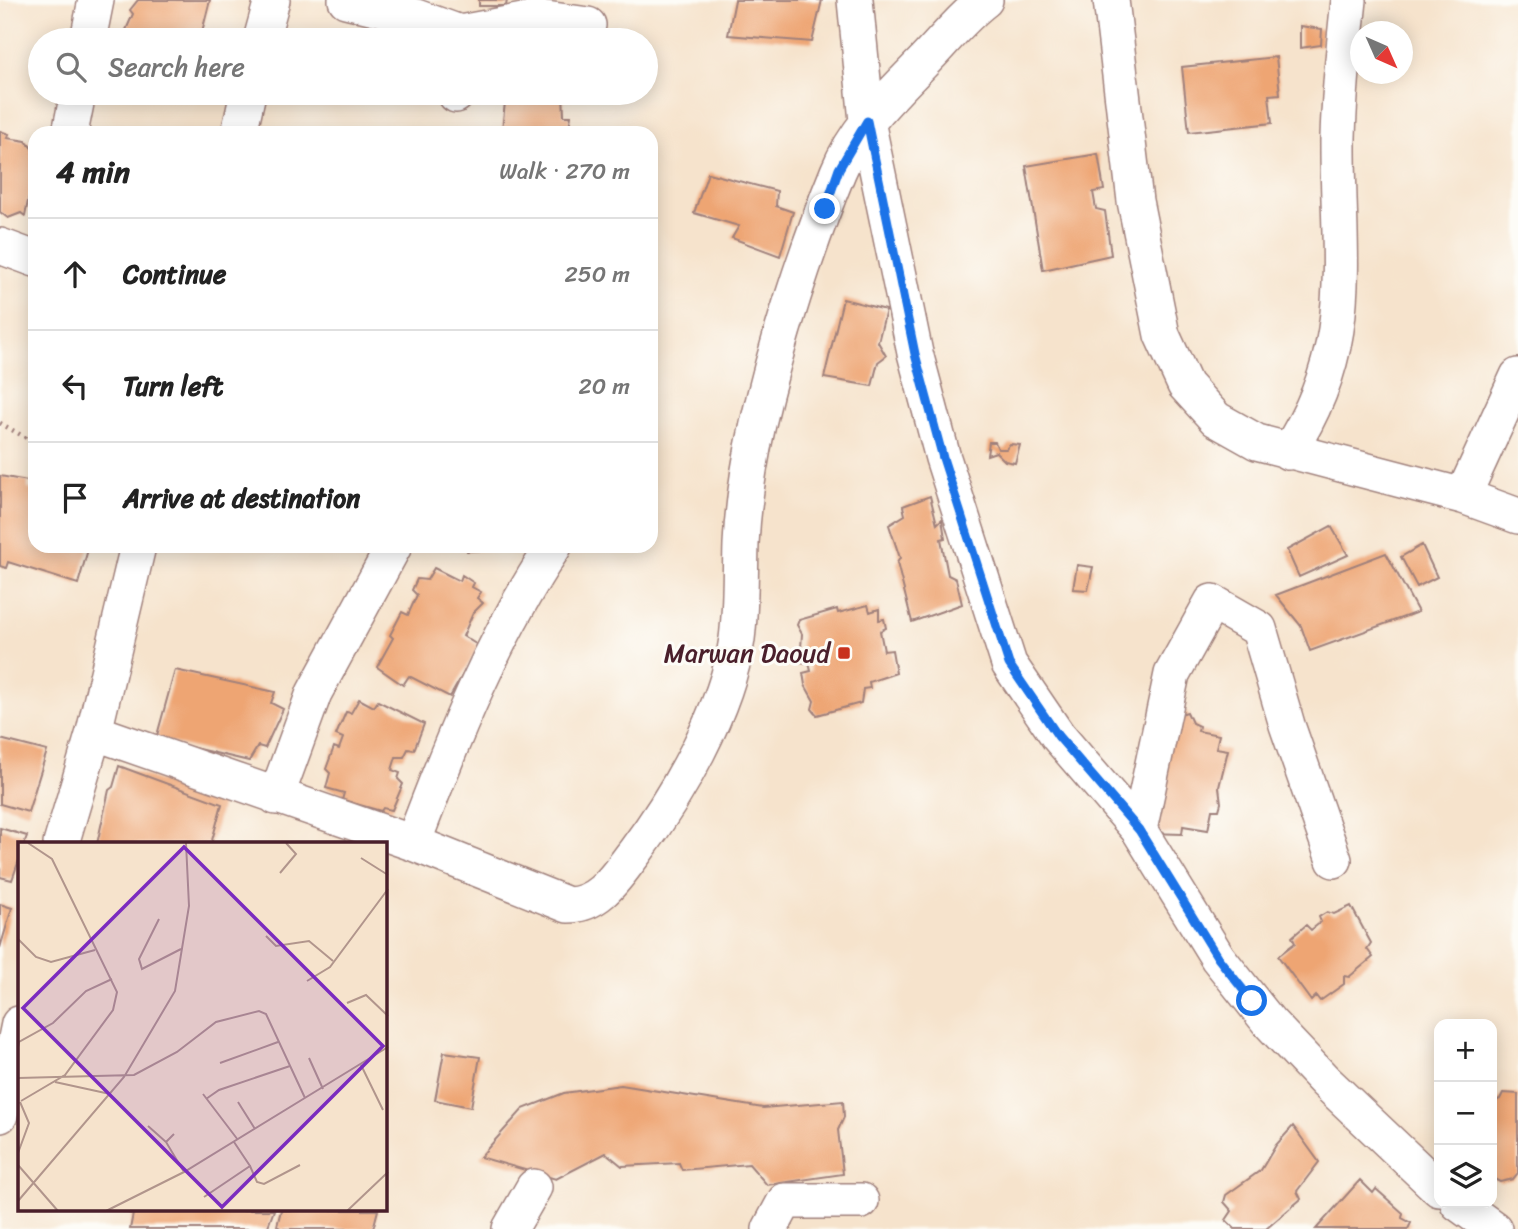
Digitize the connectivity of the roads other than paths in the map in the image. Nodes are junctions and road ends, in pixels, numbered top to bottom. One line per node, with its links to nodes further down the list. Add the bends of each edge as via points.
1 (96, 0): 9 (street)
2 (272, 0): 10 (street)
3 (346, 0): 11 (street)
4 (985, 0): 15 (street)
5 (1111, 0): 21 (street, via 1135,201 1162,335 1185,385 1216,419 1257,442)
6 (1349, 0): 21 (street, via 1338,138 1340,306 1329,373 1310,419)
7 (859, 2): 15 (street)
8 (588, 25): 12 (street, via 539,18)
9 (90, 28)
10 (264, 28)
11 (441, 28)
12 (495, 28)
13 (76, 105): 16 (street)
14 (245, 105): 17 (street)
15 (867, 121): 29 (street, via 915,354 1001,645 1021,685 1058,736); 31 (street, via 839,169 776,355 746,480 736,643 708,729 678,789 605,889 580,905 568,905)
16 (71, 126)
17 (241, 126)
18 (0, 246): 19 (street)
19 (28, 257)
20 (1518, 376): 22 (street)
21 (1288, 452): 22 (street)
22 (1463, 496): 23 (street)
23 (1518, 516)
24 (136, 553): 27 (street)
25 (390, 553): 28 (street, via 314,693)
26 (550, 553): 31 (street, via 500,634)
27 (94, 732): 28 (street); 30 (street)
28 (276, 797): 31 (street)
29 (1139, 830): 32 (street, via 1172,674 1212,602 1259,629); 36 (street, via 1218,958 1269,1022)
30 (67, 842)
31 (413, 844)
32 (1334, 860)
33 (18, 1027): 34 (street)
34 (4, 1069): 35 (street)
35 (0, 1115)
36 (1434, 1184)
37 (534, 1186): 40 (street)
38 (861, 1201): 41 (street, via 785,1201)
39 (1465, 1208): 42 (street)
40 (510, 1229)
41 (770, 1229)
42 (1494, 1229)

